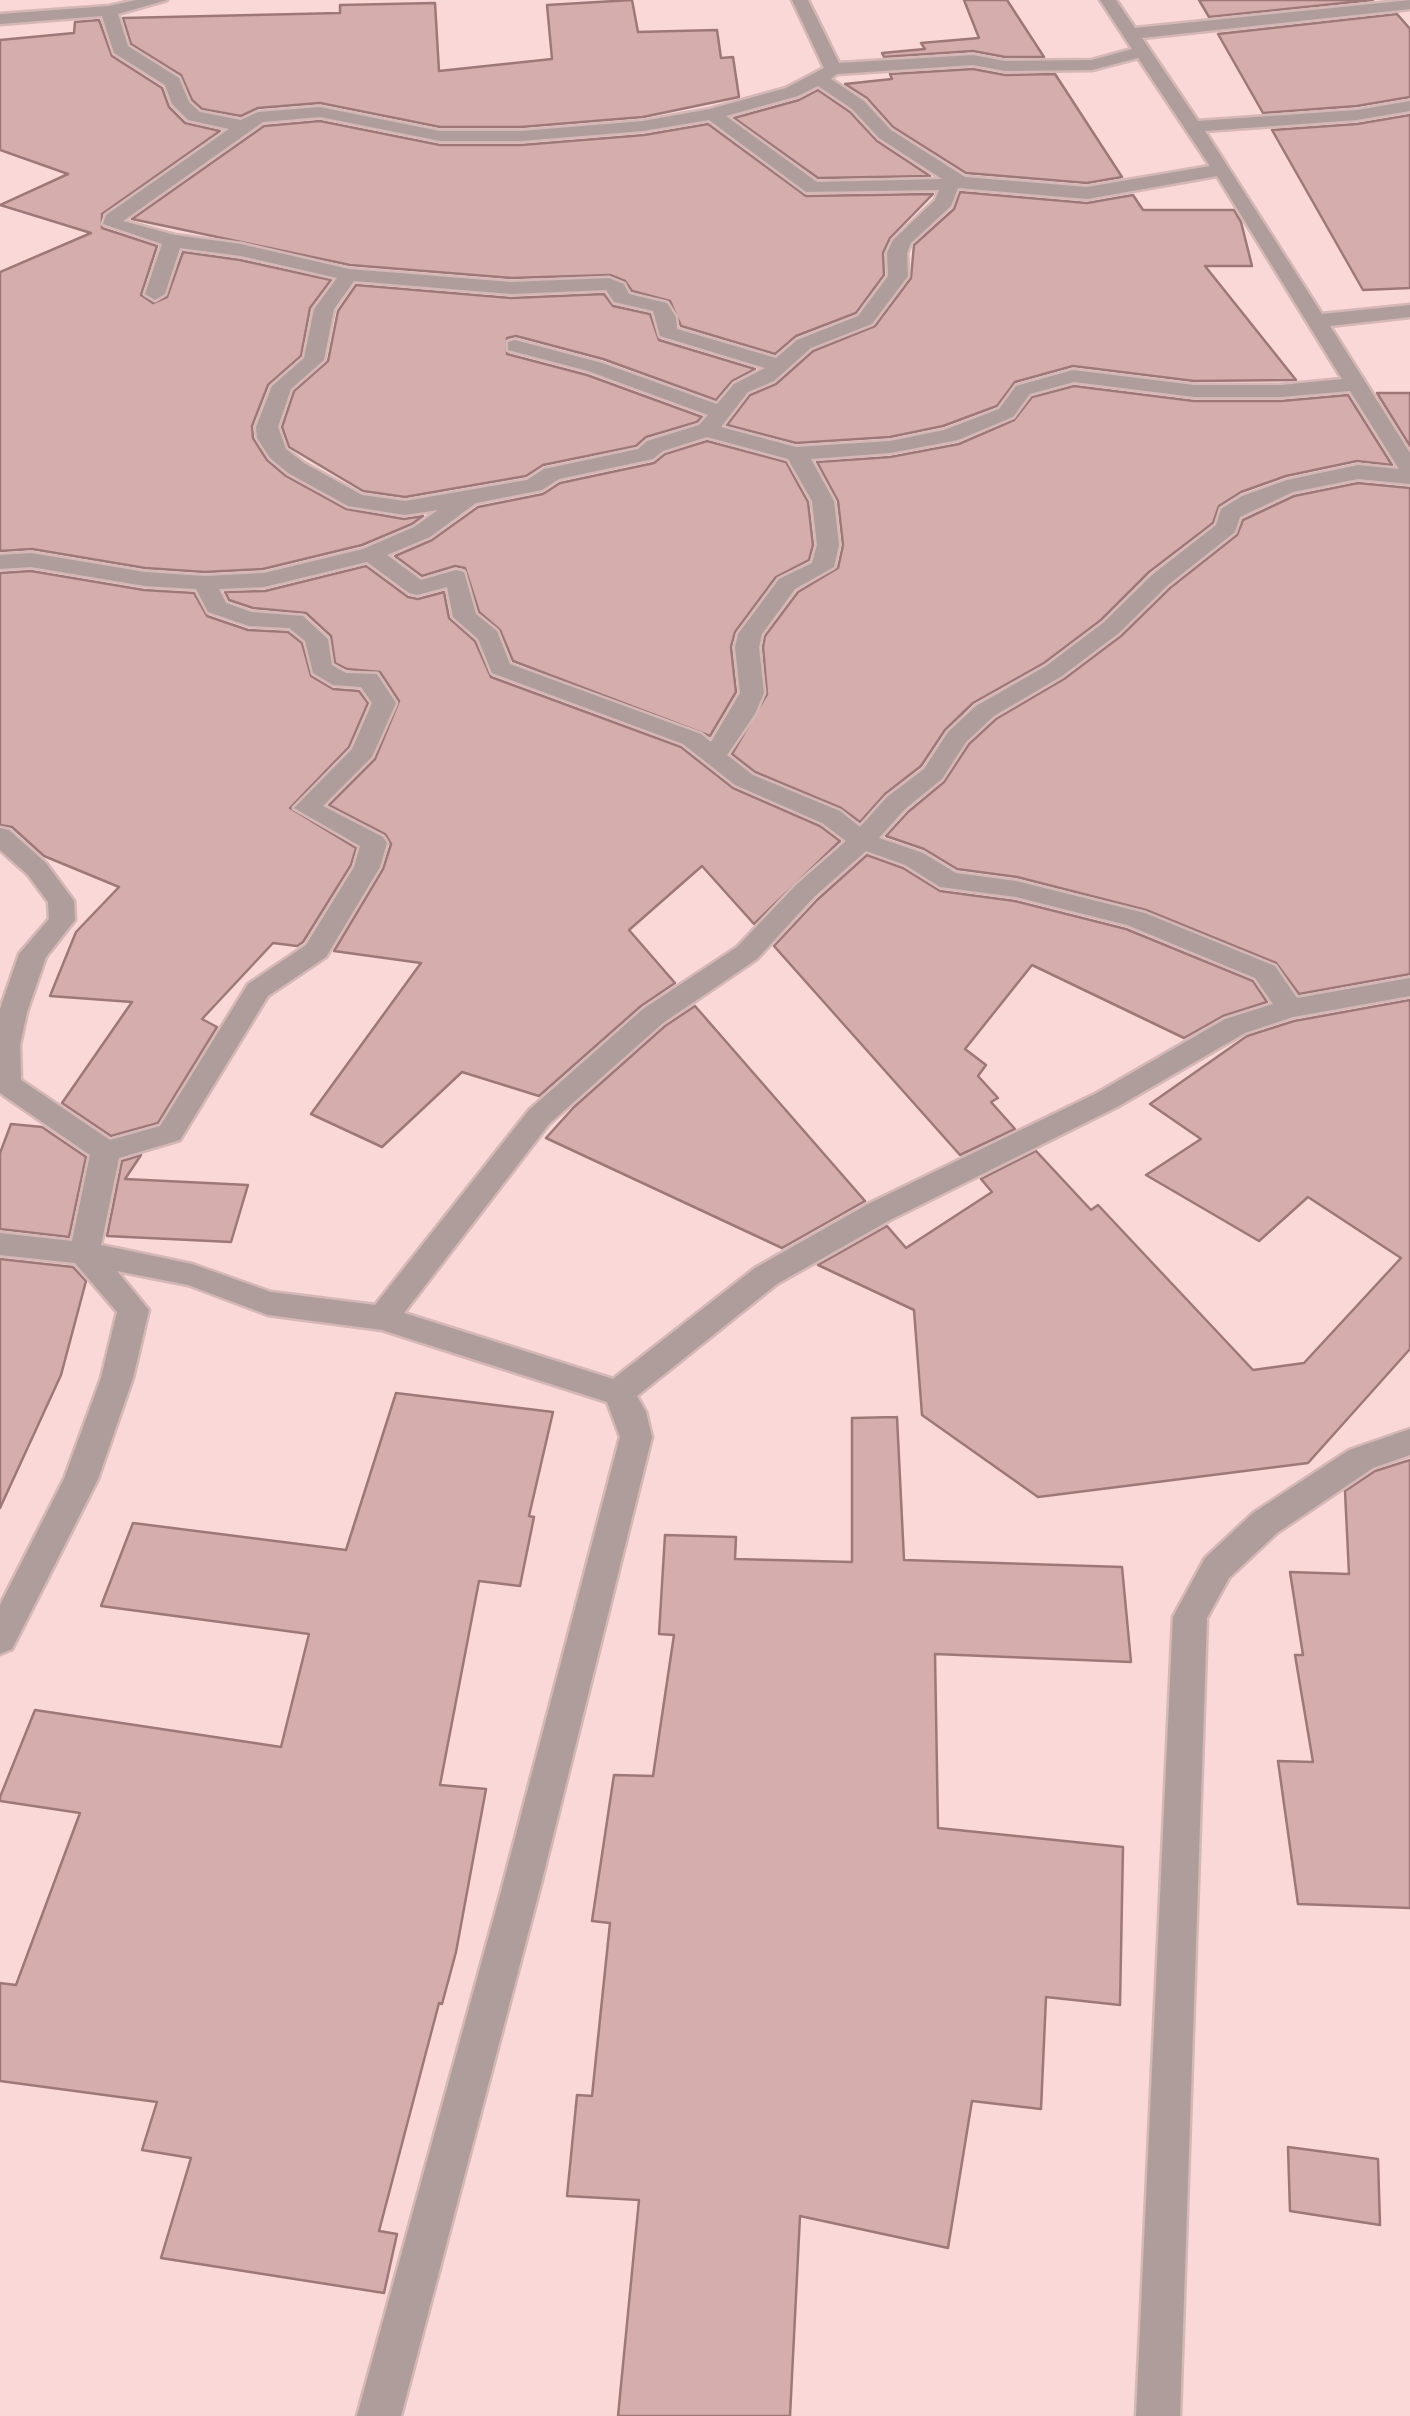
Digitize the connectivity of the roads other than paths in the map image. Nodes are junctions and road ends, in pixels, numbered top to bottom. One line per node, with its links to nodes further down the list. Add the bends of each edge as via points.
1 (150, 0): 2 (street); 6 (street)
2 (159, 0)
3 (800, 0): 10 (street)
4 (1108, 0): 8 (street)
5 (1410, 4): 8 (street)
6 (109, 11): 7 (street); 13 (street, via 120,48 172,82 194,116)
7 (0, 19)
8 (1130, 34): 9 (street)
9 (1142, 52): 10 (street, via 1092,66 973,60); 14 (street)
10 (826, 74): 12 (street, via 792,92); 16 (street, via 886,134)
11 (1410, 106): 14 (street)
12 (712, 114): 13 (street, via 521,136 440,136 320,112 258,117); 16 (street, via 813,188)
13 (248, 127): 17 (street, via 113,219)
14 (1193, 127): 15 (street)
15 (1222, 170): 16 (street, via 1087,193); 21 (street)
16 (955, 183): 23 (street, via 903,240 896,252 898,276 865,320 804,344)
17 (173, 240): 18 (street); 19 (street)
18 (348, 274): 23 (street, via 512,288 608,284 621,298 660,307 667,332); 28 (street, via 324,309 314,360 282,386 268,438 296,468 356,500 430,508)
19 (156, 294)
20 (1410, 311): 21 (street)
21 (1317, 321): 24 (street)
22 (515, 346): 25 (street, via 595,367)
23 (779, 365): 25 (street, via 741,388)
24 (1353, 384): 26 (street, via 1208,391 1073,376 1023,390 1006,412 950,435); 27 (street)
25 (713, 421): 26 (street); 28 (street, via 644,454)
26 (796, 454): 32 (street, via 823,501 823,567 787,584 750,634 752,692)
27 (1410, 473): 34 (street, via 1358,472 1304,483 1229,514 1227,527 1112,628 984,710 933,774)
28 (469, 498): 29 (street, via 422,532)
29 (371, 554): 31 (street, via 301,574); 32 (street, via 417,588 456,577 465,617 489,636 500,668 692,739)
30 (0, 562): 31 (street, via 30,560)
31 (205, 583): 37 (street, via 216,607 249,619 295,621 316,639 321,668 342,680 368,680 384,703 363,752 308,808 374,843 316,951 258,990 170,1133)
32 (714, 756): 34 (street, via 744,780 831,818)
33 (0, 836): 37 (street, via 37,869 60,901 62,920 33,954 13,1012 7,1084)
34 (862, 840): 36 (street, via 949,881 1136,919 1265,972); 40 (street, via 747,953 653,1016 539,1117)
35 (1410, 986): 36 (street)
36 (1290, 1008): 41 (street, via 1235,1026 1108,1100 782,1266)
37 (106, 1151): 39 (street)
38 (0, 1244): 39 (street)
39 (84, 1253): 40 (street, via 192,1275 268,1303); 43 (street, via 133,1310 81,1480)
40 (383, 1318): 41 (street)
41 (618, 1392): 44 (street, via 636,1437)
42 (1410, 1442): 45 (street, via 1361,1459 1265,1523 1217,1568 1190,1617)
43 (0, 1639)
44 (379, 2416)
45 (1158, 2416)

